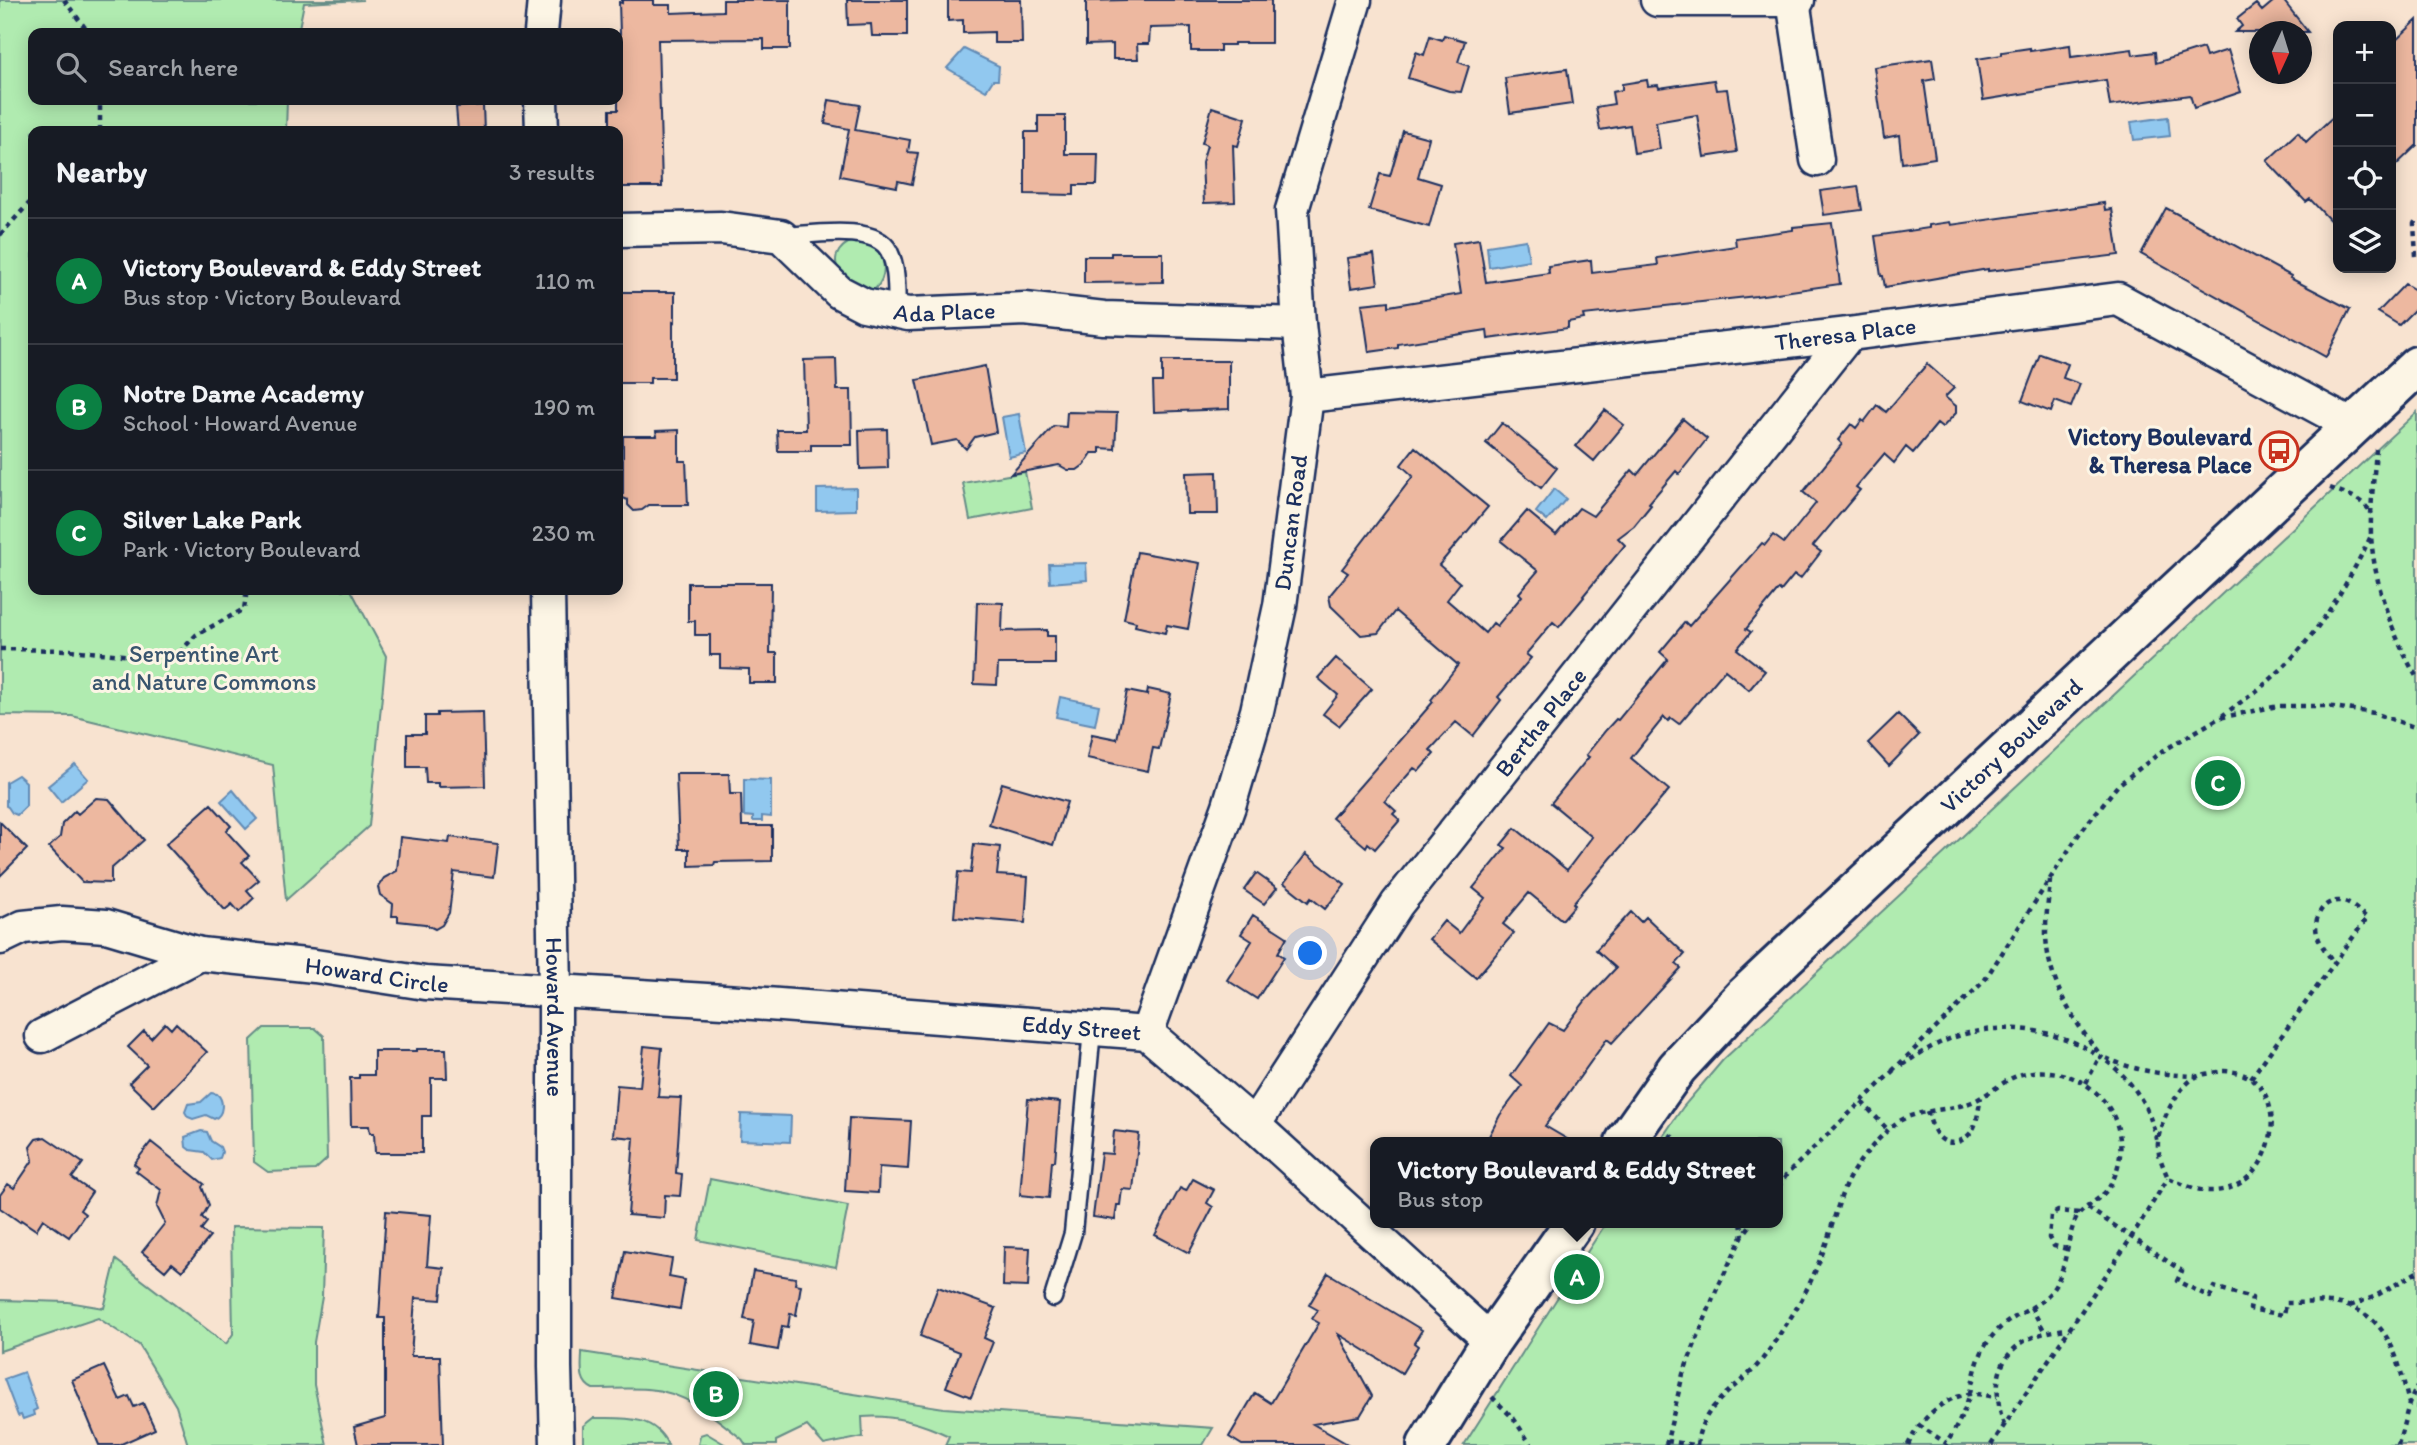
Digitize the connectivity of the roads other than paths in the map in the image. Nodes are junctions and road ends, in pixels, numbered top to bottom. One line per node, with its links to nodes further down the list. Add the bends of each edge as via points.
1 (544, 0): 5 (street)
2 (1355, 0): 12 (street, Duncan Road, via 1292,210)
3 (1657, 0): 4 (street)
4 (1794, 0): 8 (street)
5 (541, 28)
6 (541, 105): 7 (street)
7 (542, 126)
8 (1817, 160)
9 (623, 230): 10 (street, via 721,228)
10 (782, 236): 11 (street, Ada Place, via 839,292 864,305); 11 (lane, via 851,232 882,241 894,264)
11 (897, 312): 12 (street, Ada Place, via 1026,309 1104,318)
12 (1299, 324): 15 (street, Duncan Road)
13 (1849, 334): 15 (street, Theresa Place); 16 (street, Theresa Place, via 2118,299); 24 (street, Bertha Place, via 1397,904)
14 (2417, 366): 16 (main road, Victory Boulevard)
15 (1307, 396): 22 (street, Duncan Road, via 1280,606 1257,711 1229,806)
16 (2364, 436): 25 (main road, Victory Boulevard, via 1745,995 1677,1068)
17 (548, 595): 20 (street, Howard Avenue)
18 (0, 938): 19 (street, Howard Circle, via 23,927 62,923 106,926)
19 (200, 954): 20 (street, Howard Circle, via 425,982); 23 (street)
20 (555, 991): 21 (street, Eddy Street); 29 (street, Howard Avenue)
21 (1092, 1030): 22 (street, Eddy Street); 27 (lane, via 1073,1233)
22 (1147, 1034): 24 (street, Eddy Street)
23 (42, 1037)
24 (1254, 1125): 28 (street, Eddy Street)
25 (1629, 1137)
26 (1570, 1228): 28 (main road)
27 (1053, 1298)
28 (1491, 1341): 30 (main road)
29 (557, 1445)
30 (1427, 1445)

